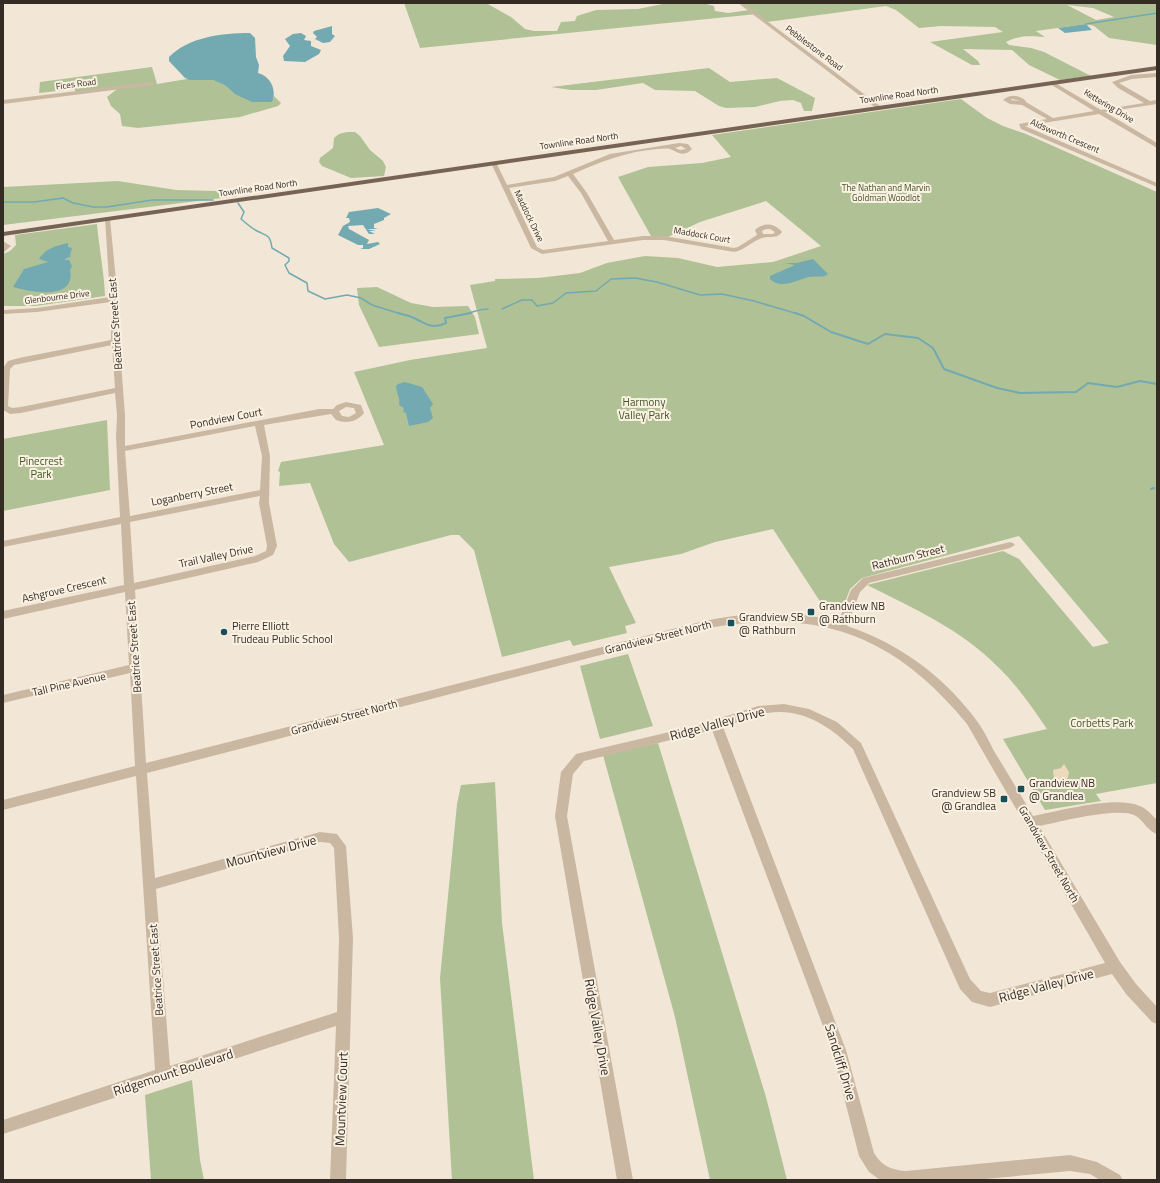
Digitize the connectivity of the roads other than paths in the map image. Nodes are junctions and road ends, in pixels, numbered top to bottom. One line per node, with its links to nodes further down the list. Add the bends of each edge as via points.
1 (740, 3): 10 (street, Pebblestone Road)
2 (1157, 68): 4 (main road, Townline Road North)
3 (1157, 75): 9 (street, via 1131,77 1115,82)
4 (1052, 83): 10 (main road, Townline Road North); 11 (street, Kettering Drive)
5 (151, 84): 6 (street, Fices Road)
6 (3, 102)
7 (1157, 102): 9 (street, Aldsworth Crescent)
8 (1023, 103): 12 (street)
9 (1149, 103): 11 (street, Aldsworth Crescent)
10 (878, 106): 15 (main road, Townline Road North)
11 (1102, 112): 12 (street, Aldsworth Crescent); 13 (street, Kettering Drive)
12 (1051, 119): 17 (street, Aldsworth Crescent, via 1023,124 1022,127)
13 (1157, 146)
14 (672, 147): 16 (street, via 610,156)
15 (494, 163): 18 (street, Maddock Drive); 19 (main road, Townline Road North)
16 (569, 174): 18 (street, via 555,179); 22 (street, via 584,192)
17 (1157, 186)
18 (506, 187): 22 (street, Maddock Drive, via 537,250 550,252)
19 (107, 219): 20 (main road, Townline Road North); 25 (street, Beatrice Street East)
20 (3, 234)
21 (761, 236): 22 (street, Maddock Court, via 734,250 664,238)
22 (612, 242)
23 (3, 243): 24 (street, via 8,246)
24 (3, 251)
25 (114, 299): 26 (street, Glenbourne Drive); 27 (street, Beatrice Street East)
26 (3, 312)
27 (115, 342): 28 (street, Beatrice Street East); 28 (street, via 11,363 6,369 4,407 10,411 21,410)
28 (119, 390): 31 (street, Beatrice Street East)
29 (335, 411): 30 (street, Pondview Court)
30 (259, 423): 31 (street, Pondview Court); 32 (street, Trail Valley Drive, via 267,464)
31 (121, 449): 33 (street, Beatrice Street East)
32 (263, 492): 33 (street, Loganberry Street); 36 (street, Trail Valley Drive, via 272,546 270,553 258,559)
33 (125, 519): 34 (street); 36 (street, Beatrice Street East)
34 (3, 544)
35 (1010, 545): 38 (street, Rathburn Street, via 866,580 856,590)
36 (130, 587): 37 (street, Ashgrove Crescent); 39 (street, Beatrice Street East)
37 (3, 615)
38 (841, 627): 42 (street, Grandview Street North, via 778,617 728,620); 44 (street, Grandview Street North, via 896,651 944,688 971,721)
39 (135, 668): 40 (street, Tall Pine Avenue); 42 (street, Beatrice Street East)
40 (3, 699)
41 (716, 725): 47 (street, Ridge Valley Drive, via 766,710 782,708 824,718 843,731 857,746 965,984 977,997 990,1000); 53 (street, Ridge Valley Drive, via 580,757 567,772 561,816); 54 (street, Sandcliff Drive, via 839,1050 867,1156 872,1166 880,1174 906,1179 1070,1163 1092,1167)
42 (141, 769): 43 (street, Grandview Street North); 46 (street, Beatrice Street East)
43 (3, 805)
44 (1030, 822): 45 (street, via 1129,808 1143,815); 47 (street, Grandview Street North)
45 (1157, 829)
46 (150, 885): 48 (street, Mountview Drive, via 315,838 333,838 341,850 345,916); 50 (street, Beatrice Street East)
47 (1115, 967): 49 (street, Grandview Street North)
48 (343, 1017): 50 (street, Ridgemount Boulevard); 52 (street, Mountview Court)
49 (1157, 1017)
50 (164, 1075): 51 (street, Ridgemount Boulevard)
51 (3, 1127)
52 (338, 1180)
53 (625, 1180)
54 (1115, 1180)

